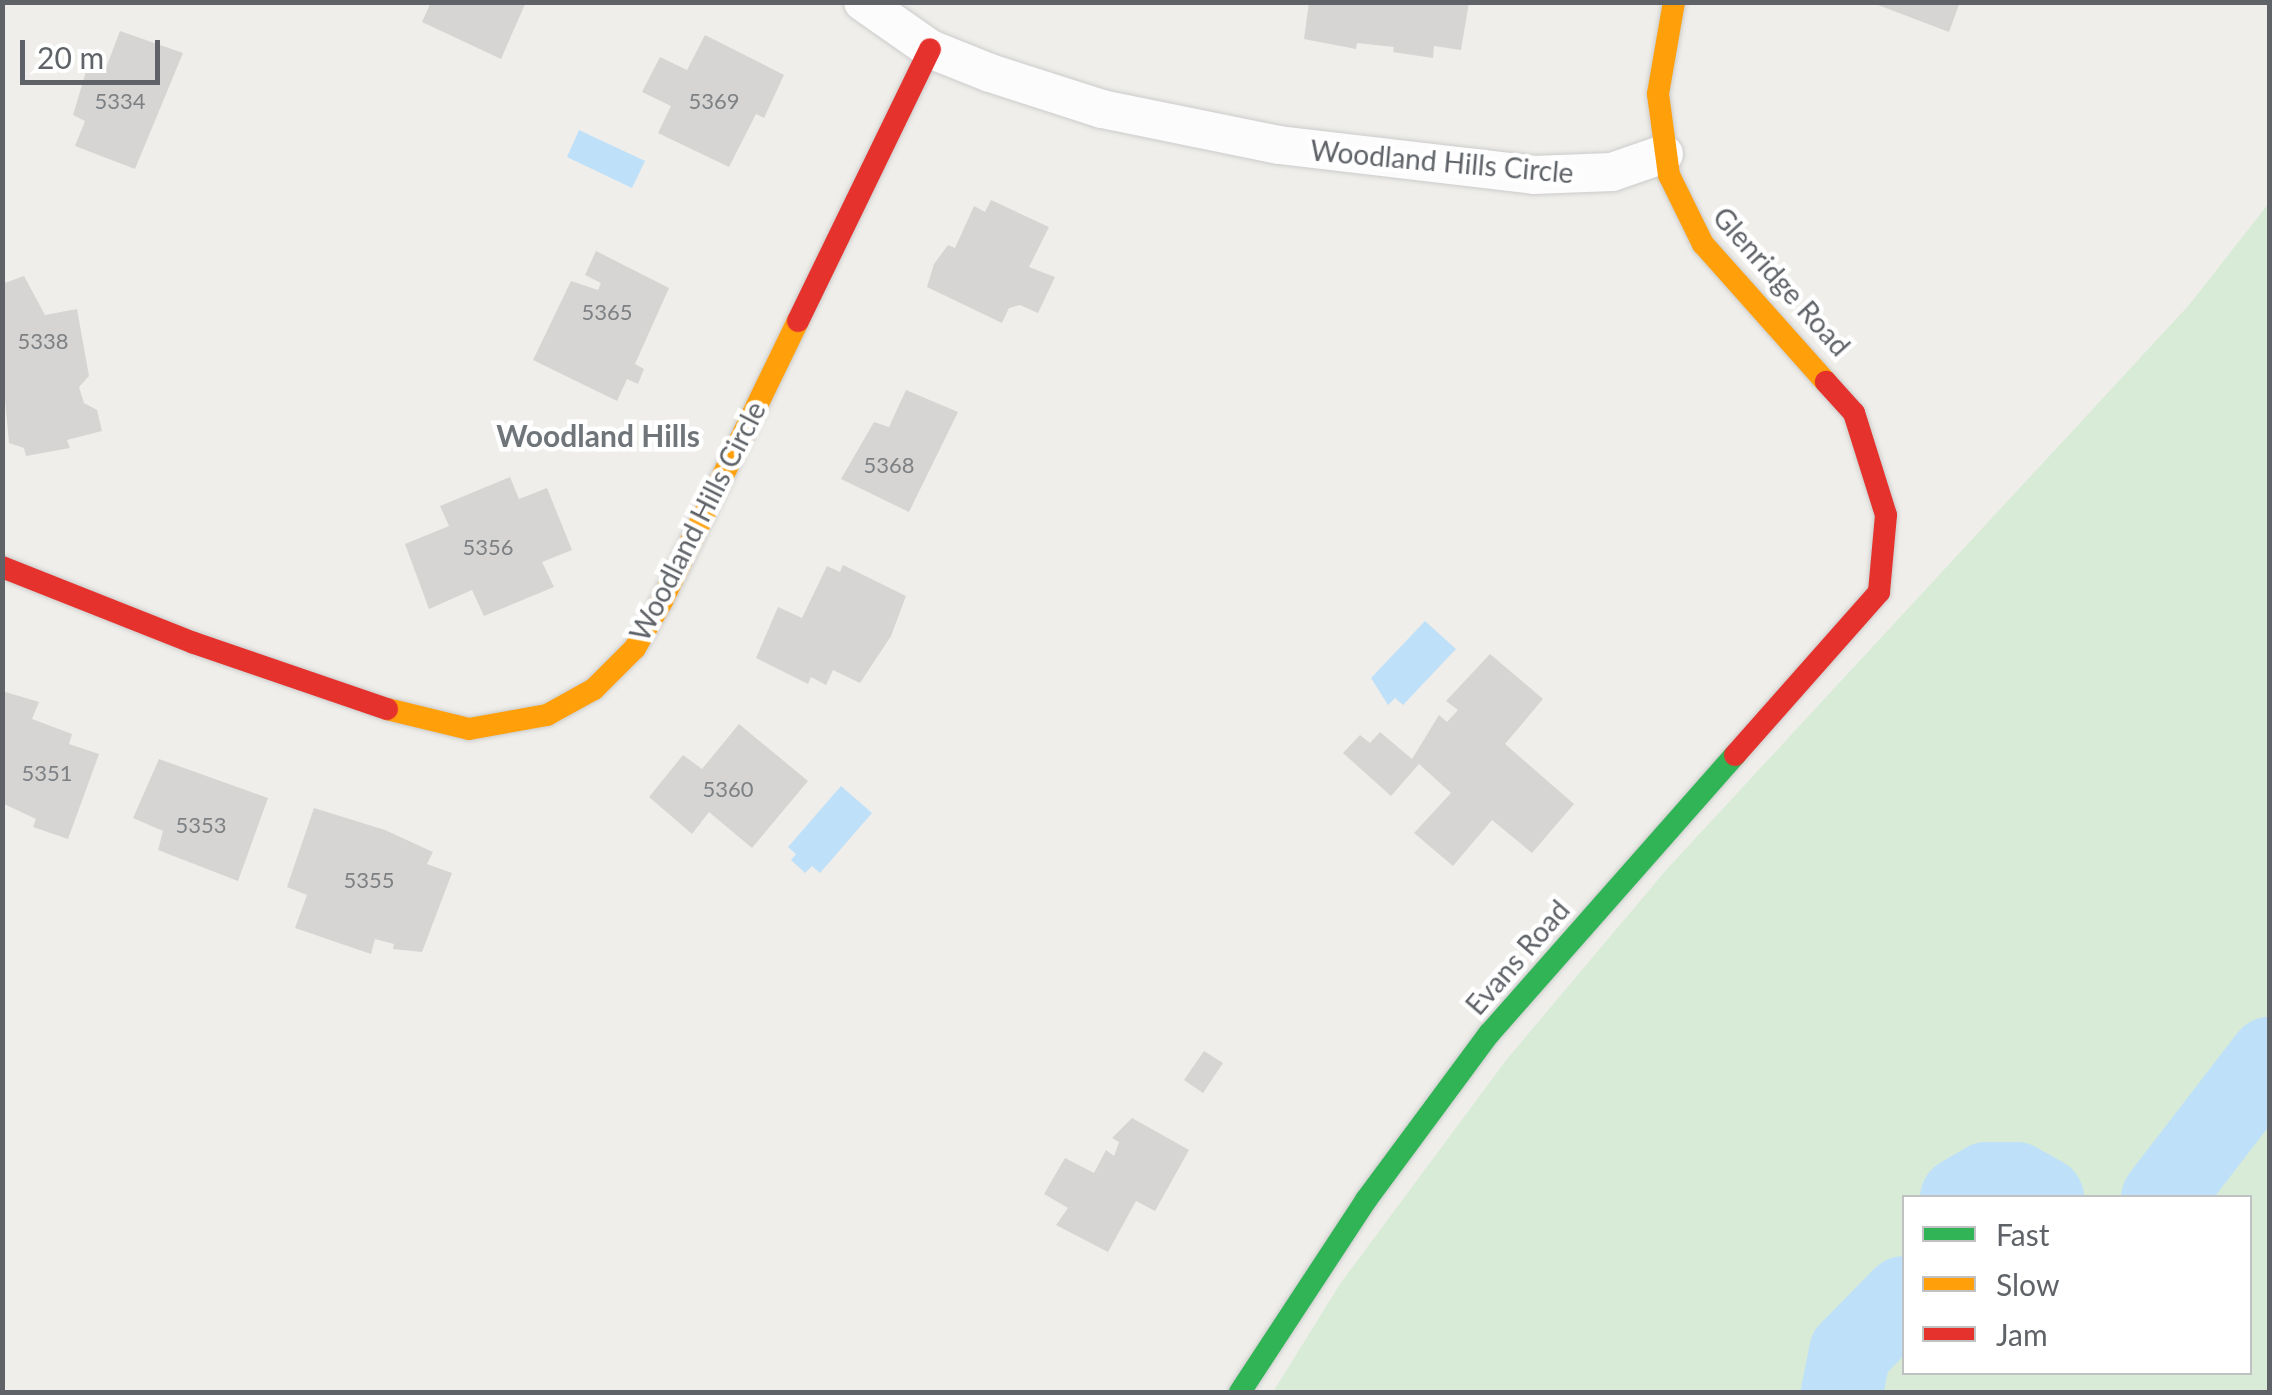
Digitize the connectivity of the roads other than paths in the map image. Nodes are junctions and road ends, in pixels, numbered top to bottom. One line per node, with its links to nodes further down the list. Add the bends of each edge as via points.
1 (863, 2): 3 (street, Woodland Hills Circle)
2 (1674, 2): 4 (street, Glenridge Road, via 1658,94)
3 (930, 49): 4 (street, Woodland Hills Circle, via 1102,109 1358,157 1576,176); 5 (street, Woodland Hills Circle, via 662,602 594,689 547,715 469,729 438,726 194,643)
4 (1664, 154): 6 (street, Glenridge Road, via 1679,204 1703,244 1854,412 1886,515)
5 (2, 567)
6 (1879, 592): 7 (street, Evans Road, via 1489,1034 1366,1200)
7 (1240, 1392)

